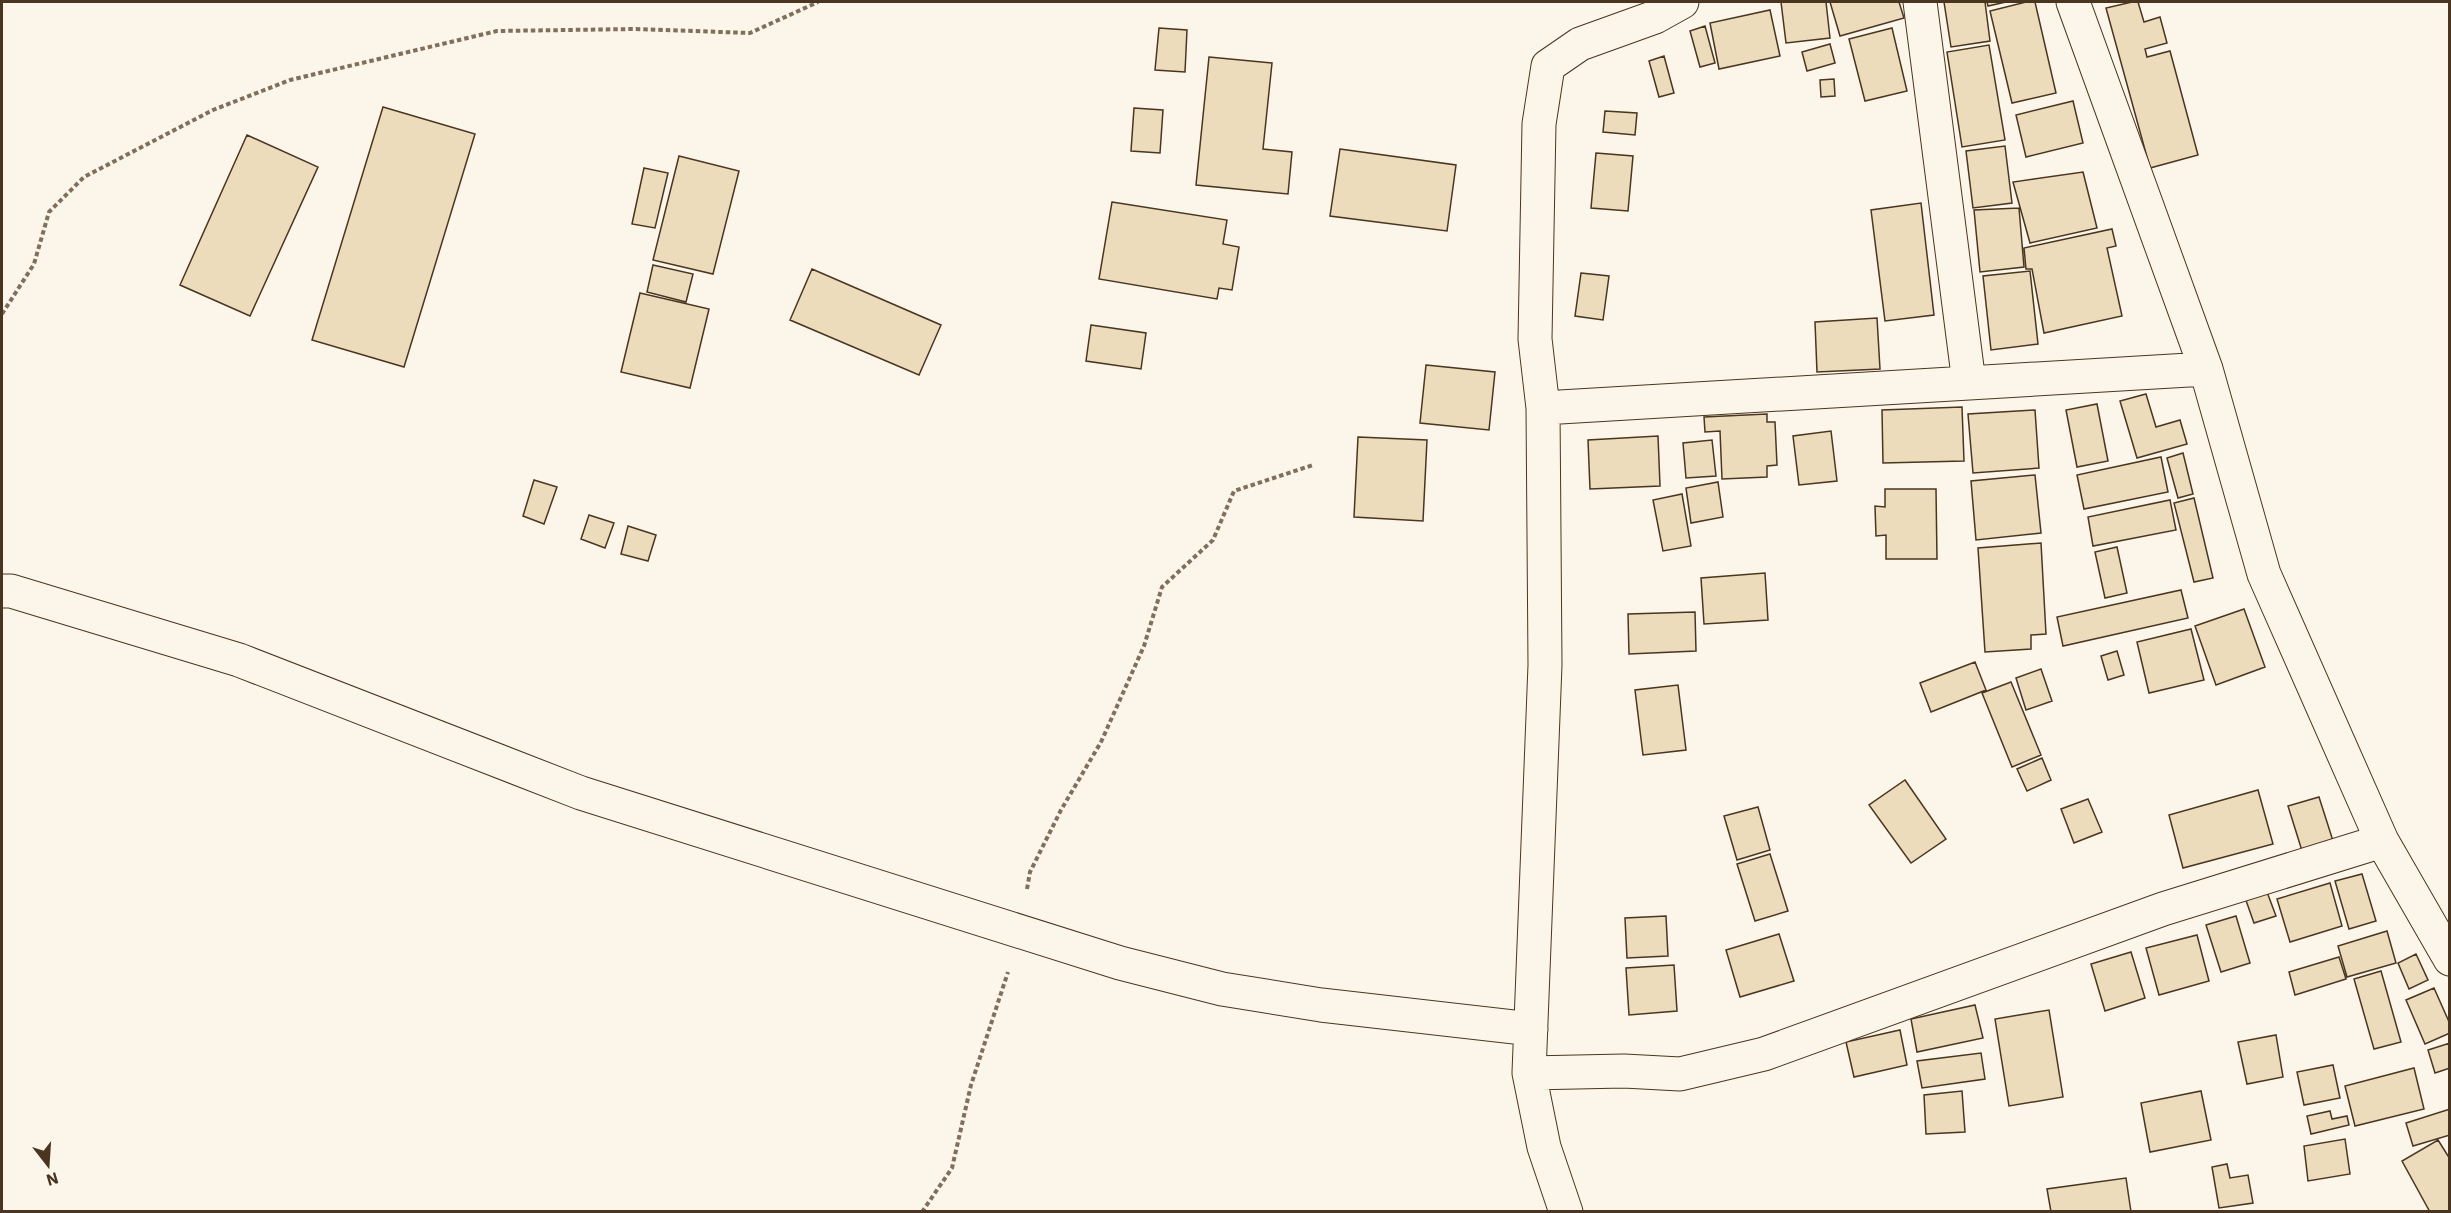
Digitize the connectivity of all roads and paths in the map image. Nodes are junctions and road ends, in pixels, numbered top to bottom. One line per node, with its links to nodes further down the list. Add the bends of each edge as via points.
1 (818, 2): 5 (path, via 750,33 636,29 496,31 279,84 213,110 84,177 49,212 34,264)
2 (1682, 2): 8 (street, via 1655,17 1580,44 1548,66 1539,124 1535,327)
3 (1920, 2): 7 (street)
4 (2073, 2): 6 (street)
5 (2, 314)
6 (2206, 369): 7 (street); 12 (street, via 2264,574)
7 (1969, 383): 8 (street)
8 (1543, 408): 14 (street, via 1545,665)
9 (1313, 465): 11 (path, via 1234,491 1213,540 1162,587 1144,646)
10 (2, 591): 14 (street, via 238,660 581,793 1120,963 1222,989 1320,1005)
11 (1101, 742)
12 (2382, 841): 13 (street); 15 (street, via 2163,909 1764,1054 1680,1074)
13 (2450, 959)
14 (1531, 1029): 15 (street)
15 (1530, 1073): 16 (street, via 1544,1147)
16 (1566, 1212)

